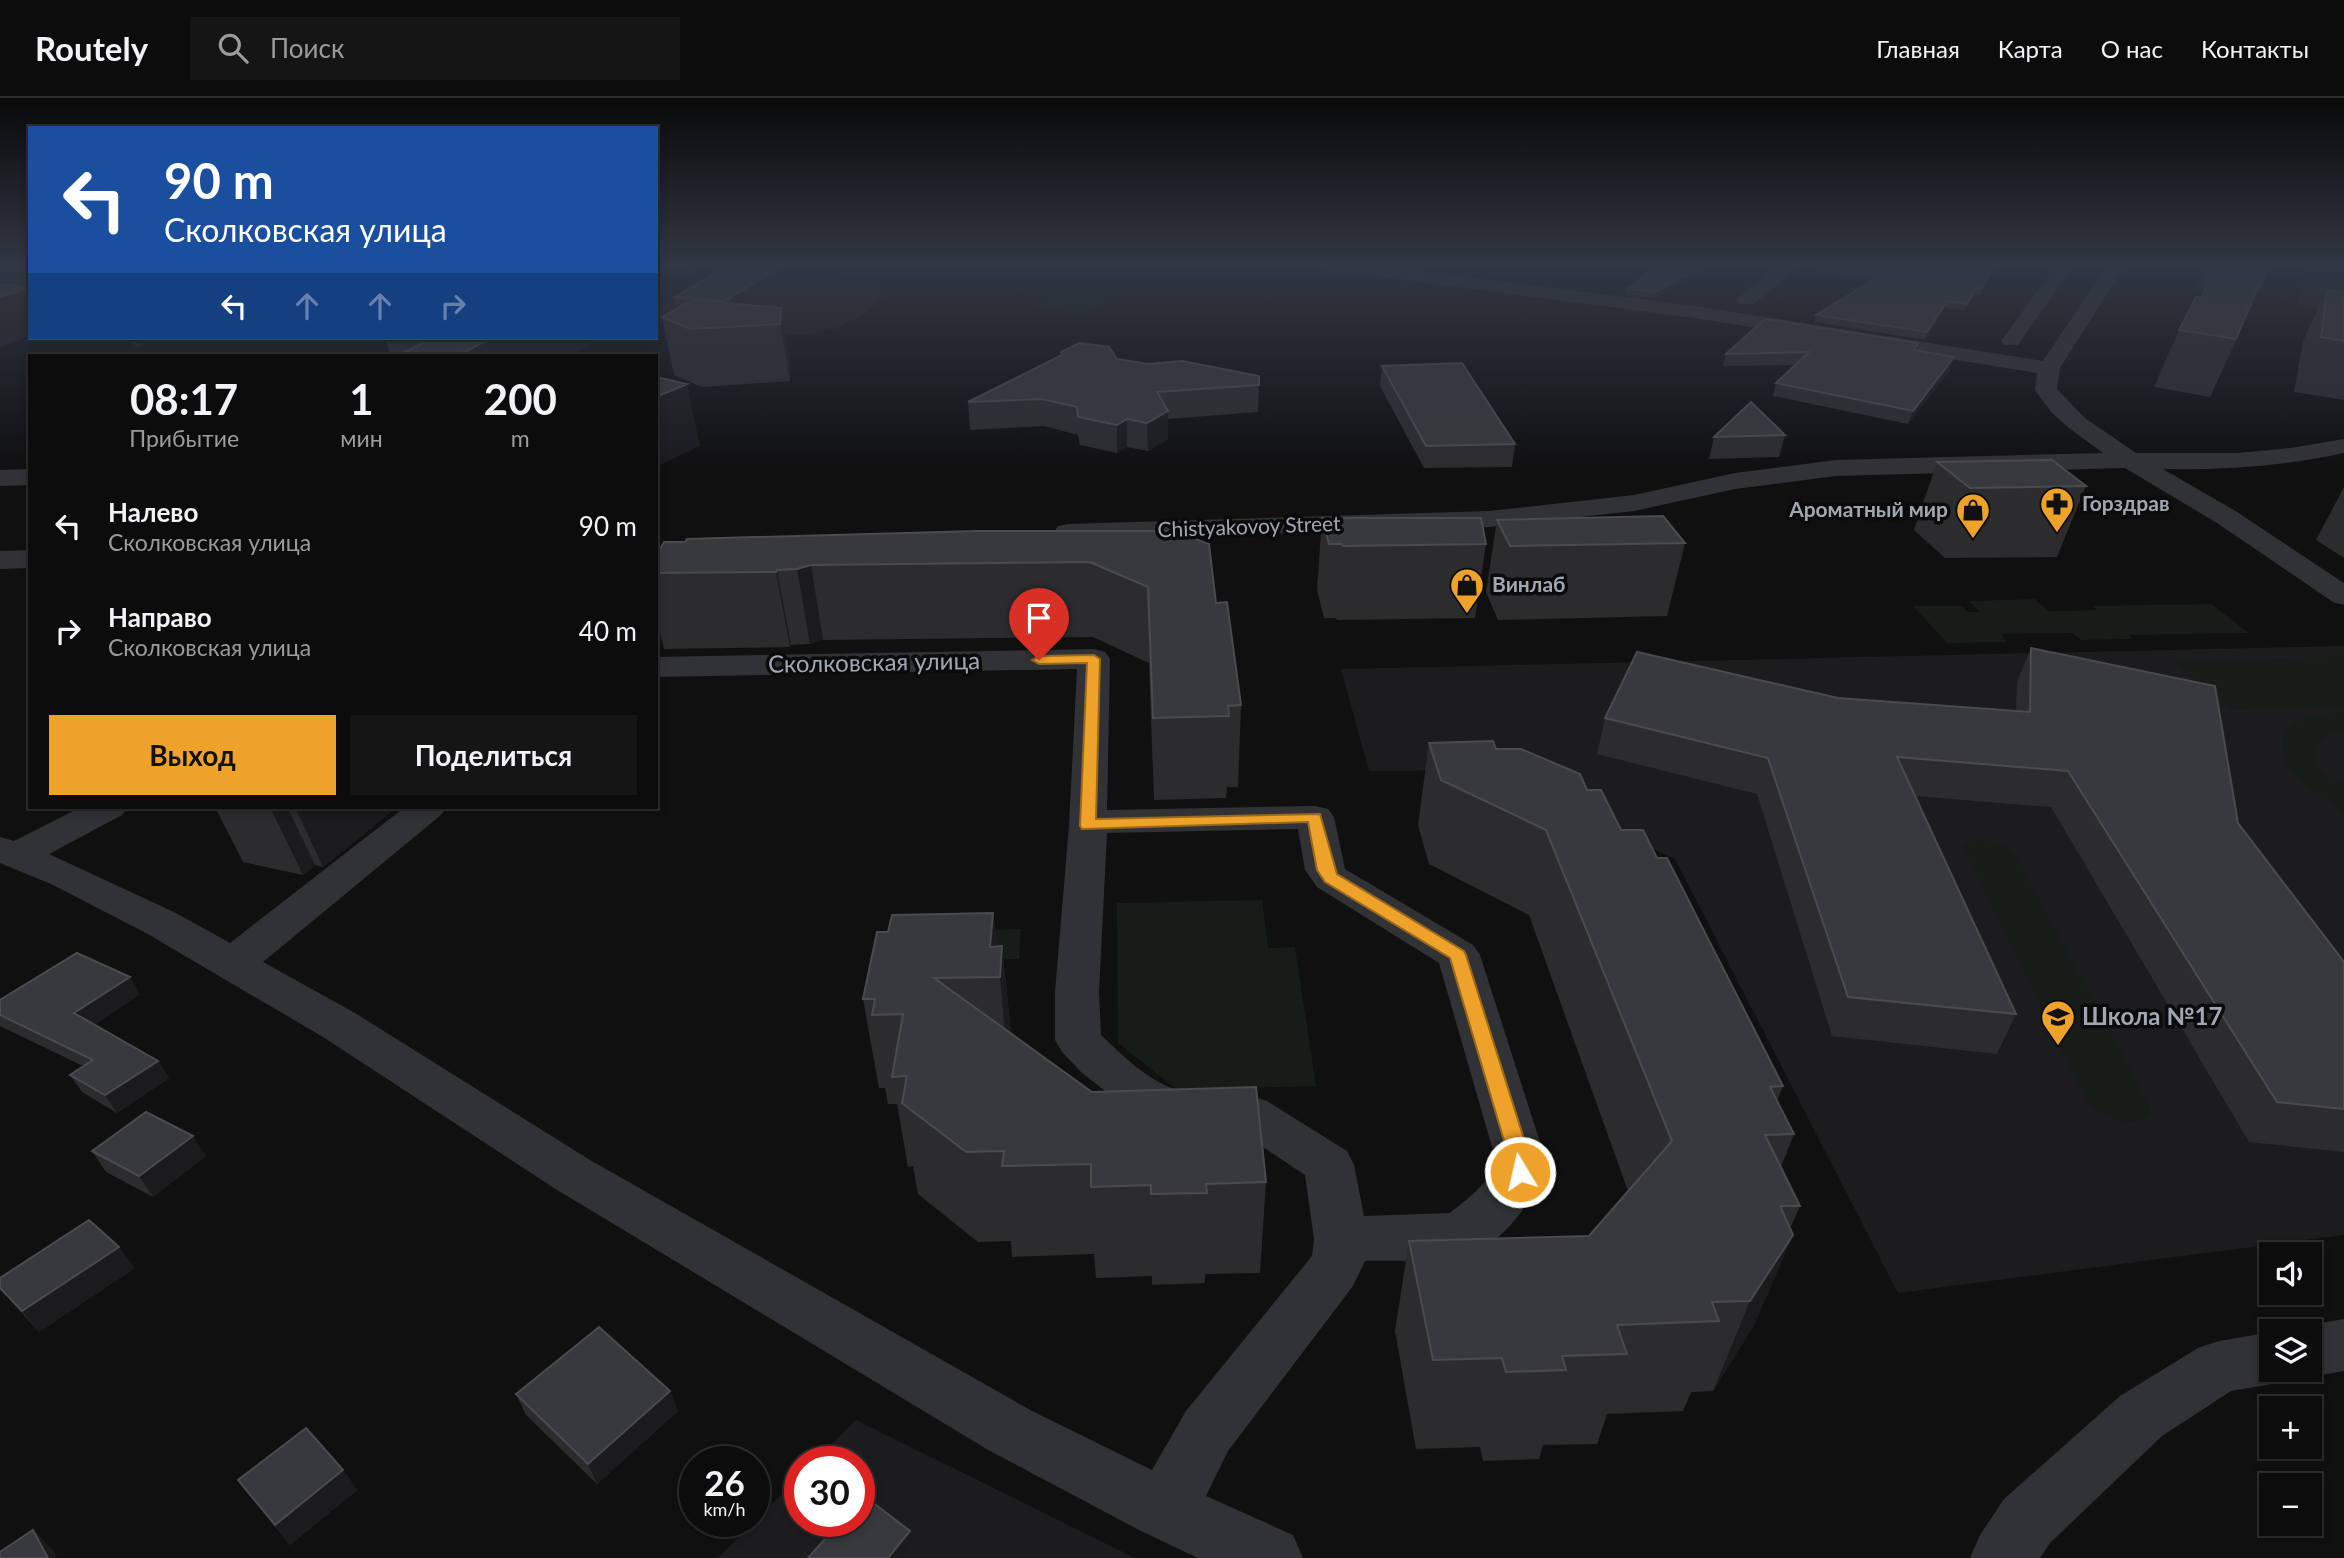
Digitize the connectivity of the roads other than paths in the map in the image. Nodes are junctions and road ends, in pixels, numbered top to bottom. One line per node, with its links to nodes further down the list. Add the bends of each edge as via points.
1 (1821, 332): 5 (street)
2 (2017, 332): 4 (street)
3 (2072, 332): 5 (street)
4 (2011, 341)
5 (2049, 368): 7 (street, via 2046,390 2052,400)
6 (2344, 446): 7 (street, Chistyakovoy Street, via 2274,458)
7 (2131, 460): 10 (street, Chistyakovoy Street, via 1836,468 1747,479 1634,503 1489,519); 13 (street)
8 (28, 477): 9 (street)
9 (0, 478)
10 (1039, 533)
11 (28, 559): 12 (street)
12 (0, 560)
13 (2344, 596)
14 (658, 667): 17 (street, Сколковская улица, via 1094,659)
15 (105, 809): 18 (street)
16 (426, 809): 19 (street)
17 (1088, 826): 20 (street, Сколковская улица, via 1078,1040 1151,1101 1174,1108 1237,1108 1329,1165); 20 (street, via 1315,817 1325,870 1331,878 1458,955 1521,1161 1520,1172 1461,1235)
18 (9, 852): 19 (street, via 161,923)
19 (232, 964): 24 (street, via 339,1025 572,1174 939,1389)
20 (1341, 1239): 24 (street, Сколковская улица, via 1334,1270 1207,1431)
21 (2344, 1345): 22 (street)
22 (2322, 1349)
23 (2259, 1360): 26 (street, via 2219,1367 2141,1416 2027,1521)
24 (1165, 1510): 25 (street)
25 (1270, 1558)
26 (2003, 1558)

